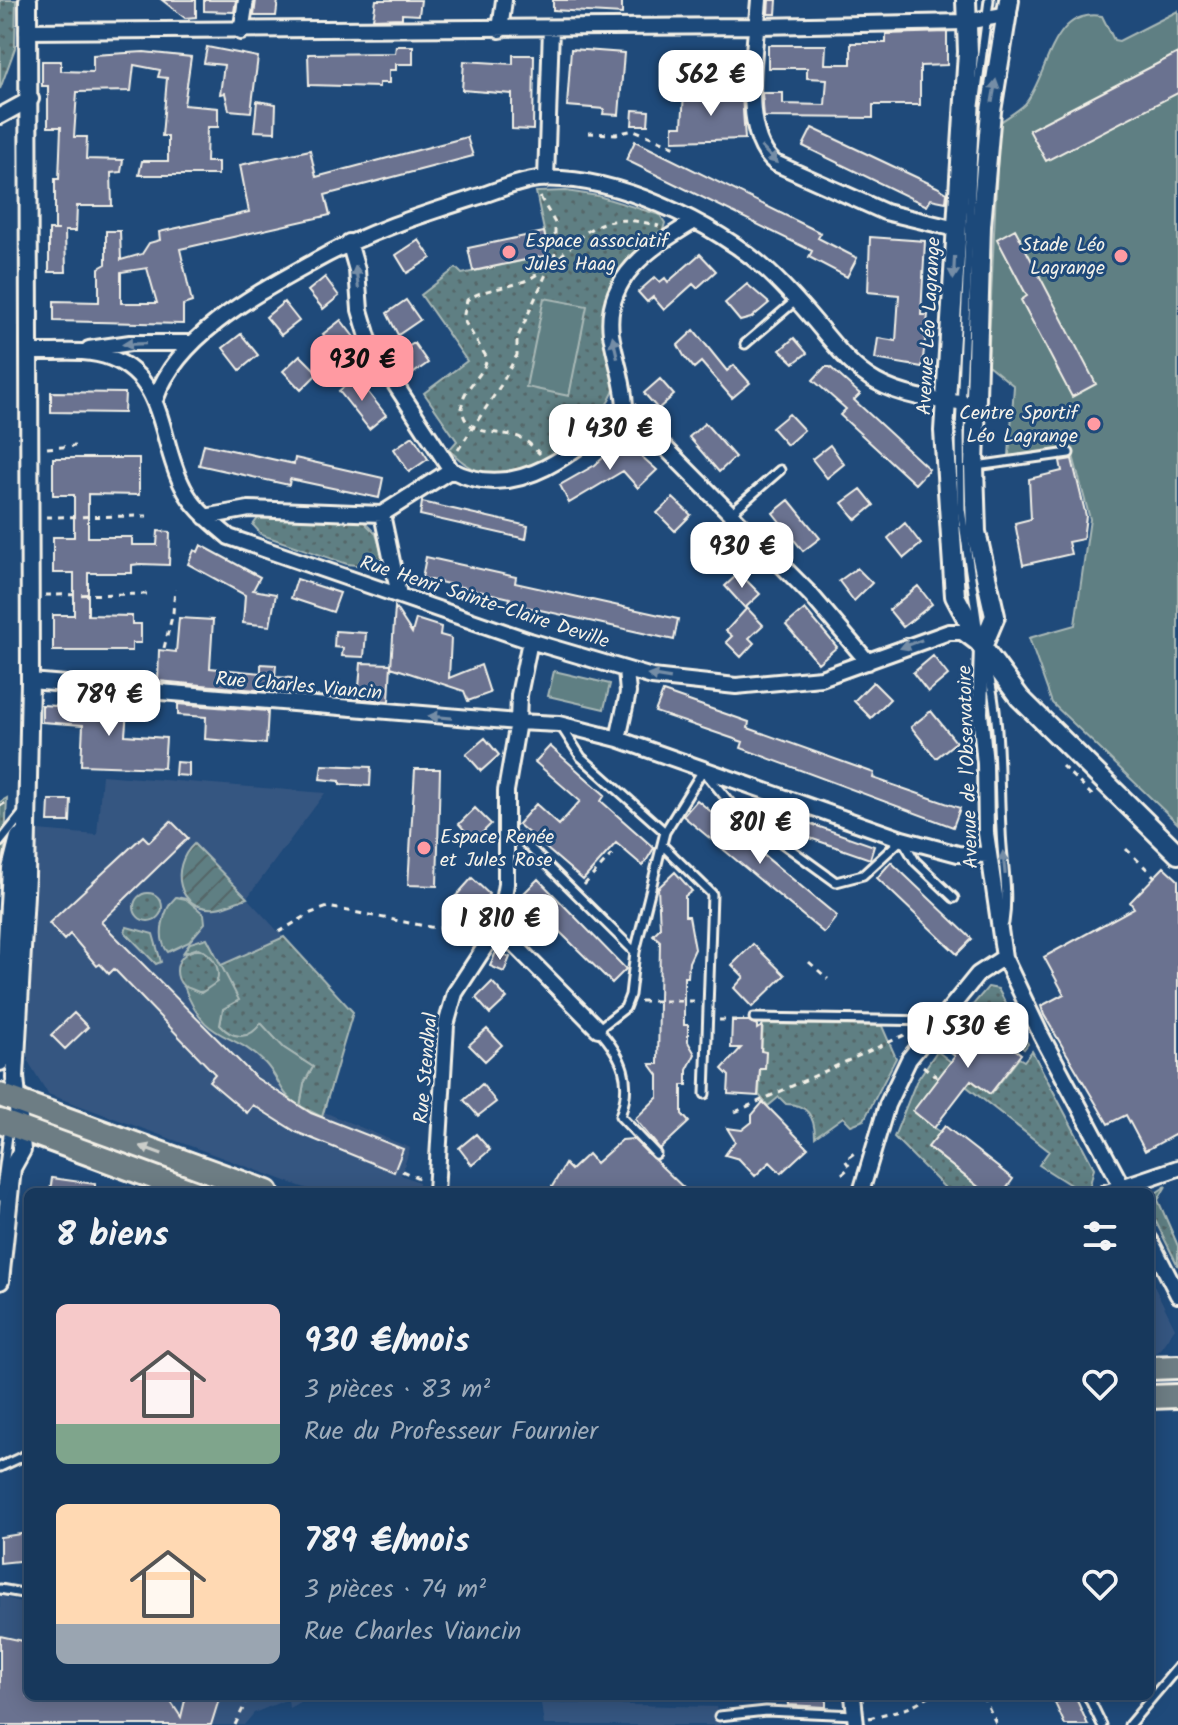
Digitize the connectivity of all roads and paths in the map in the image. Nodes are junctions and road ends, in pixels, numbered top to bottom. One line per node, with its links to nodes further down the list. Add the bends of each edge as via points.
1 (28, 0): 13 (street)
2 (246, 0): 14 (street)
3 (504, 0): 12 (street)
4 (759, 0): 10 (street)
5 (966, 0): 9 (main road, Avenue Léo Lagrange)
6 (989, 0): 8 (lane, Avenue Léo Lagrange)
7 (1009, 7): 8 (street); 31 (main road, Avenue Léo Lagrange, one-way to 7, via 991,111)
8 (988, 18): 9 (street); 31 (lane, Avenue Léo Lagrange, via 975,106)
9 (966, 22): 10 (street); 22 (main road, Avenue Léo Lagrange)
10 (758, 26): 11 (street); 22 (street, one-way to 22, via 753,113 766,156 885,212)
11 (551, 28): 12 (street); 19 (street)
12 (500, 30): 14 (street)
13 (27, 31): 14 (street); 15 (street)
14 (241, 32)
15 (31, 99): 16 (street); 29 (street)
16 (0, 116)
17 (588, 133): 18 (path, via 634,130)
18 (676, 147)
19 (542, 185): 20 (street, via 609,187); 23 (street, via 526,182); 24 (path, via 555,223)
20 (693, 222): 25 (street, via 738,247); 32 (street, one-way to 20, via 611,333 619,283 639,258)
21 (668, 228): 24 (path, via 611,219 584,232)
22 (956, 229): 31 (main road, Avenue Léo Lagrange, one-way to 31)
23 (349, 242): 26 (street, via 260,292); 37 (street, one-way to 23, via 371,347)
24 (550, 265): 33 (path, via 517,339 517,355); 33 (path, via 528,280 467,300 463,319 487,358 481,376 463,398 463,415)
25 (794, 302): 27 (lane); 31 (street, via 864,377 895,392)
26 (192, 343): 28 (street, one-way to 28, via 130,343); 30 (street, via 170,366)
27 (745, 344)
28 (75, 351): 29 (street, Rue Henri Sainte-Claire Deville); 30 (street, Rue Henri Sainte-Claire Deville, via 123,364)
29 (31, 352): 55 (street)
30 (156, 398): 45 (street, Rue Henri Sainte-Claire Deville, via 182,485)
31 (962, 404): 39 (main road, Avenue Léo Lagrange); 51 (lane, Avenue Léo Lagrange, via 961,509); 51 (main road, Avenue Léo Lagrange, via 947,490 955,596)
32 (625, 407): 38 (street, via 577,450); 41 (street)
33 (473, 427): 37 (path); 38 (path, via 519,436)
34 (75, 446): 35 (path)
35 (47, 448)
36 (1069, 453): 39 (lane)
37 (449, 465): 38 (street, via 463,476 509,480); 42 (street)
38 (550, 466)
39 (974, 466): 51 (main road, Avenue Léo Lagrange, via 976,532 995,616)
40 (780, 470): 41 (lane)
41 (731, 513): 53 (street)
42 (382, 514): 45 (street, via 249,509); 49 (street)
43 (147, 516): 44 (path)
44 (46, 517)
45 (205, 517): 49 (street, Rue Henri Sainte-Claire Deville, via 229,537)
46 (175, 589): 52 (path)
47 (148, 594): 48 (path)
48 (45, 595)
49 (399, 595): 50 (street, Rue Henri Sainte-Claire Deville)
50 (530, 641): 54 (street, Rue Henri Sainte-Claire Deville); 56 (street, Rue Stendhal)
51 (982, 647): 53 (street, one-way to 53, via 962,632 949,632); 70 (main road, Avenue Léo Lagrange, via 1020,698); 71 (street, Avenue de l'Observatoire); 79 (lane, Avenue de l'Observatoire, one-way to 51, via 1007,900 998,711)
52 (164, 648)
53 (868, 662): 54 (street, one-way to 54, via 821,678 749,685)
54 (626, 670): 58 (street, Rue Henri Sainte-Claire Deville, via 628,693)
55 (30, 681): 56 (street, Rue Charles Viancin, one-way to 55); 62 (street)
56 (518, 722): 57 (street, Rue Charles Viancin); 64 (street, Rue Stendhal, via 506,791)
57 (559, 724): 58 (street, Rue Charles Viancin); 63 (lane, via 581,757)
58 (618, 739): 59 (street)
59 (703, 770): 63 (lane); 65 (street); 65 (lane, via 735,809 836,882 863,875)
60 (10, 800): 61 (path)
61 (0, 806)
62 (24, 812): 66 (lane); 83 (street, via 11,869); 96 (street, via 26,876 15,1077)
63 (665, 832): 67 (lane)
64 (507, 836): 73 (lane, via 521,839); 78 (street, Rue Stendhal, via 506,884)
65 (902, 839): 71 (street, via 958,854); 74 (lane, via 915,861)
66 (0, 842)
67 (662, 845): 80 (lane); 86 (lane, via 712,894)
68 (1126, 849): 72 (path)
69 (614, 852): 73 (path)
70 (1178, 854)
71 (988, 855): 79 (street, Avenue de l'Observatoire)
72 (1155, 877)
73 (577, 894): 80 (lane)
74 (954, 898)
75 (374, 914): 76 (path); 77 (path, via 328,907); 78 (path, via 430,927)
76 (371, 923)
77 (279, 932)
78 (494, 933): 90 (street, via 512,942); 103 (street, Rue Stendhal, via 455,993 446,1025)
79 (1001, 941): 81 (street, Avenue de l'Observatoire)
80 (635, 952): 90 (lane, via 625,1008)
81 (1004, 957): 89 (street, via 978,974); 107 (street, Avenue de l'Observatoire)
82 (809, 962): 84 (path)
83 (6, 972): 92 (street); 96 (lane, via 13,992)
84 (828, 979)
85 (636, 1001): 86 (path)
86 (708, 1001): 87 (lane)
87 (708, 1019): 88 (path); 95 (lane)
88 (753, 1019): 89 (lane)
89 (940, 1021): 106 (street, via 909,1059 887,1105)
90 (598, 1029): 99 (lane, via 621,1058 626,1075 627,1096 620,1116)
91 (919, 1029): 97 (path)
92 (0, 1062)
93 (923, 1066): 94 (path)
94 (938, 1078)
95 (705, 1094)
96 (6, 1108): 104 (main road); 105 (main road, one-way to 96); 109 (lane); 111 (street, via 22,1150 12,1168)
97 (735, 1112)
98 (860, 1149): 102 (path, via 845,1160 850,1167)
99 (656, 1154)
100 (1178, 1168): 108 (street)
101 (402, 1171): 103 (path)
102 (842, 1174)
103 (431, 1187)
104 (185, 1188)
105 (255, 1188)
106 (862, 1188)
107 (1123, 1188)
108 (1129, 1188)
109 (0, 1197)
110 (1154, 1248): 112 (street)
111 (0, 1281)
112 (1178, 1295)
113 (1178, 1367): 114 (main road)
114 (1154, 1368)
115 (1178, 1396): 116 (main road)
116 (1154, 1397)
117 (24, 1456): 118 (lane)
118 (0, 1467)
119 (0, 1589): 120 (lane)
120 (24, 1593)
121 (1178, 1667): 122 (lane)
122 (1154, 1695)
123 (247, 1700): 130 (path)
124 (922, 1700): 129 (path)
125 (985, 1700): 131 (path)
126 (1090, 1700): 132 (lane)
127 (1150, 1700): 133 (lane)
128 (719, 1716): 129 (lane, via 766,1711)
129 (860, 1719)
130 (235, 1725)
131 (997, 1725)
132 (1102, 1725)
133 (1129, 1725)

